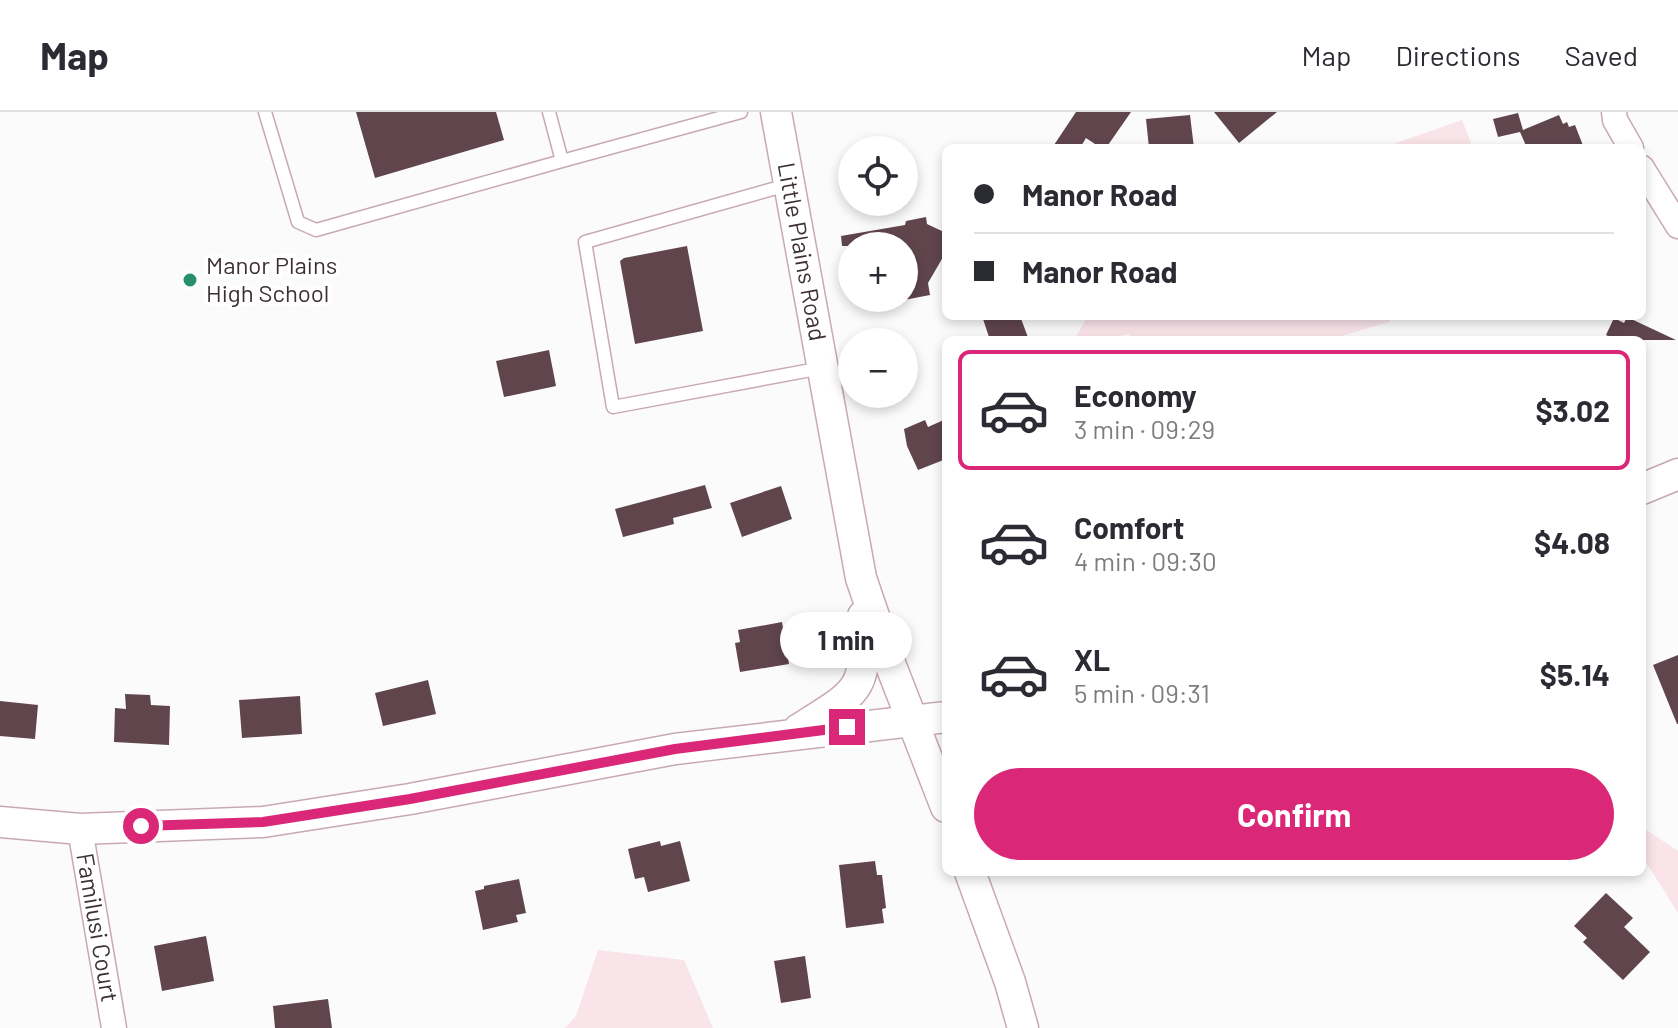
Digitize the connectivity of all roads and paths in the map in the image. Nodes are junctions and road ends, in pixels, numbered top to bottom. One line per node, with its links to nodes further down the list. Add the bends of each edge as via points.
1 (265, 112): 8 (lane, via 298,222 316,230)
2 (549, 112): 8 (lane)
3 (741, 112): 5 (lane)
4 (776, 112): 10 (street, Little Plains Road)
5 (718, 115): 8 (lane)
6 (1622, 115): 7 (street)
7 (1630, 144)
8 (562, 161)
9 (1646, 174): 11 (street)
10 (790, 184): 12 (street, Little Plains Road); 12 (lane, via 585,242 613,407)
11 (1678, 226)
12 (824, 368): 15 (street, Little Plains Road)
13 (1678, 474): 14 (street)
14 (1646, 487)
15 (861, 578): 17 (street, Little Plains Road); 18 (street, via 863,673 841,702)
16 (942, 717): 17 (street)
17 (913, 721): 18 (street); 19 (street, Little Plains Road)
18 (789, 735): 21 (street, via 675,749 263,822)
19 (942, 797)
20 (0, 822): 21 (street)
21 (80, 829): 25 (street, Familusi Court)
22 (971, 876): 24 (street)
23 (980, 876): 24 (street)
24 (986, 917): 26 (street)
25 (114, 1028)
26 (1023, 1028)

